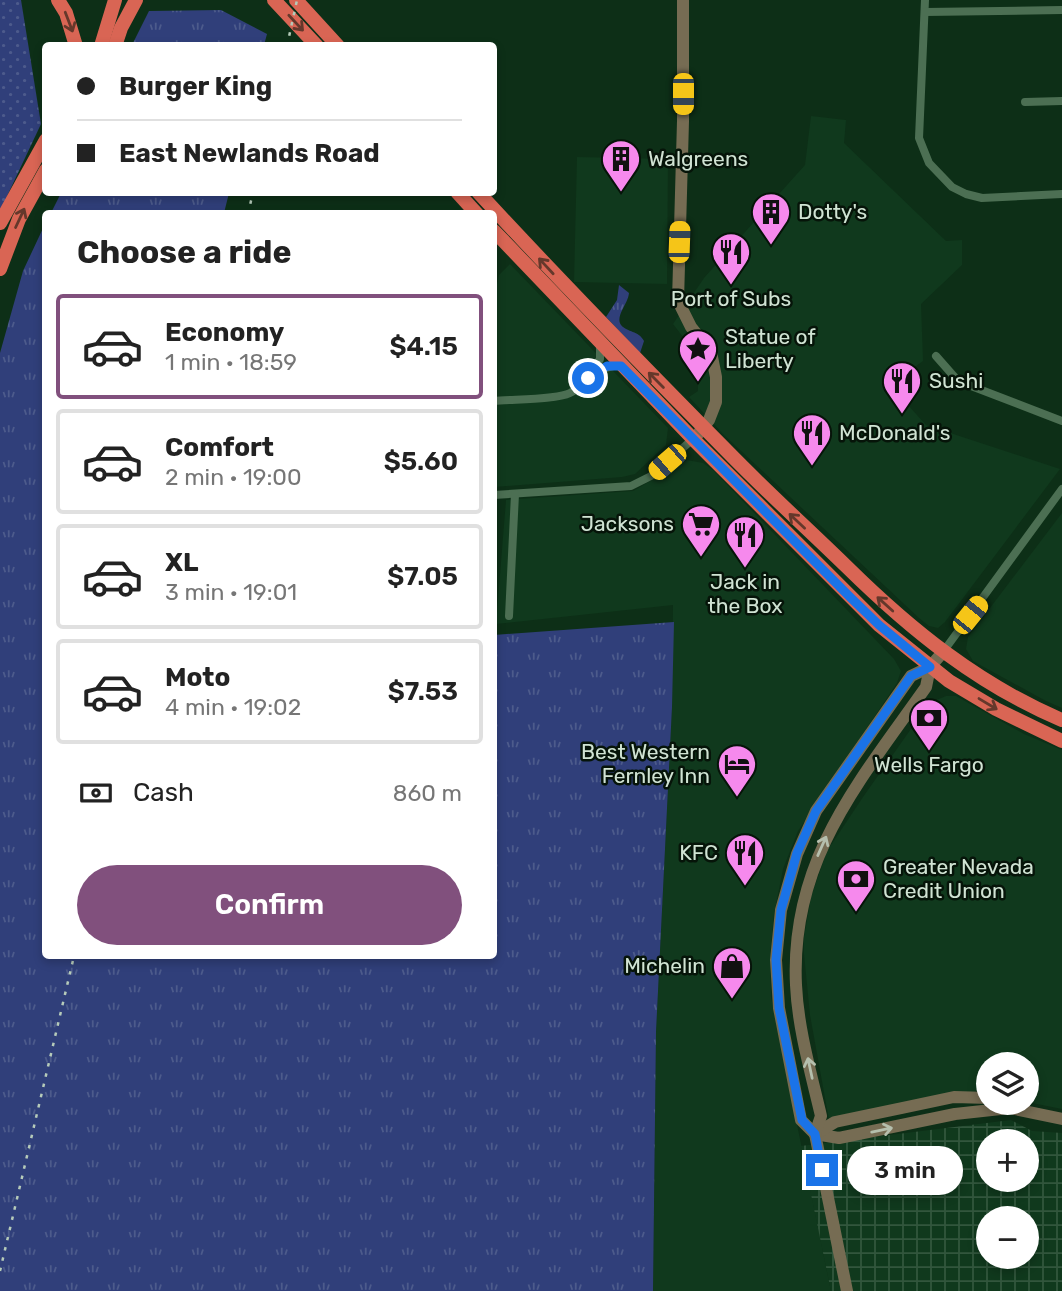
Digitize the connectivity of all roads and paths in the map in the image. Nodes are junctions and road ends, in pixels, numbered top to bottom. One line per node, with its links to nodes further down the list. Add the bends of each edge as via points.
1 (58, 0): 12 (highway, one-way to 12)
2 (115, 0): 13 (highway)
3 (125, 0): 11 (highway)
4 (136, 0): 11 (highway)
5 (274, 0): 15 (highway, one-way to 15)
6 (296, 0): 16 (highway)
7 (683, 0): 36 (street, via 678,301 711,352 716,402)
8 (925, 0): 10 (street)
9 (1062, 9): 10 (street)
10 (925, 12): 21 (street, via 919,138 929,163 952,187 982,198)
11 (121, 28): 14 (highway)
12 (75, 42)
13 (103, 42)
14 (116, 42)
15 (313, 42)
16 (334, 42)
17 (1062, 101): 18 (street)
18 (1025, 102)
19 (42, 147): 27 (highway)
20 (42, 177): 29 (highway, one-way to 20, via 19,219)
21 (1062, 194)
22 (461, 196): 24 (highway)
23 (482, 196): 25 (highway, one-way to 23)
24 (473, 210)
25 (495, 210)
26 (497, 212): 36 (highway, one-way to 26)
27 (0, 223)
28 (497, 234): 30 (highway)
29 (0, 269)
30 (600, 344): 32 (highway); 33 (street, via 600,359)
31 (936, 356): 35 (street, via 958,381)
32 (621, 366): 33 (street, via 607,366); 37 (highway)
33 (588, 378): 34 (street, via 559,396)
34 (497, 401)
35 (1062, 421)
36 (704, 428): 37 (street); 42 (highway, one-way to 36, via 875,595)
37 (693, 439): 39 (street, via 651,476 631,486); 43 (highway, via 879,625)
38 (1062, 489): 42 (street)
39 (515, 494): 40 (street); 41 (street)
40 (497, 495)
41 (509, 616)
42 (943, 652): 43 (street); 44 (highway, via 1000,690)
43 (930, 667): 45 (highway, one-way to 45, via 996,709); 46 (street, via 911,676 816,811 790,873); 47 (street, one-way to 43, via 802,905 819,852 836,817 926,687)
44 (1062, 720)
45 (1062, 741)
46 (777, 942): 47 (street, via 782,959); 52 (street, via 783,1031 802,1120)
47 (796, 970): 52 (street, one-way to 47, via 821,1116 800,1017)
48 (976, 1098): 52 (street, via 835,1122)
49 (976, 1110): 52 (street, one-way to 49, via 839,1138)
50 (1039, 1113): 51 (street)
51 (1062, 1119)
52 (815, 1134): 53 (street)
53 (847, 1291)

